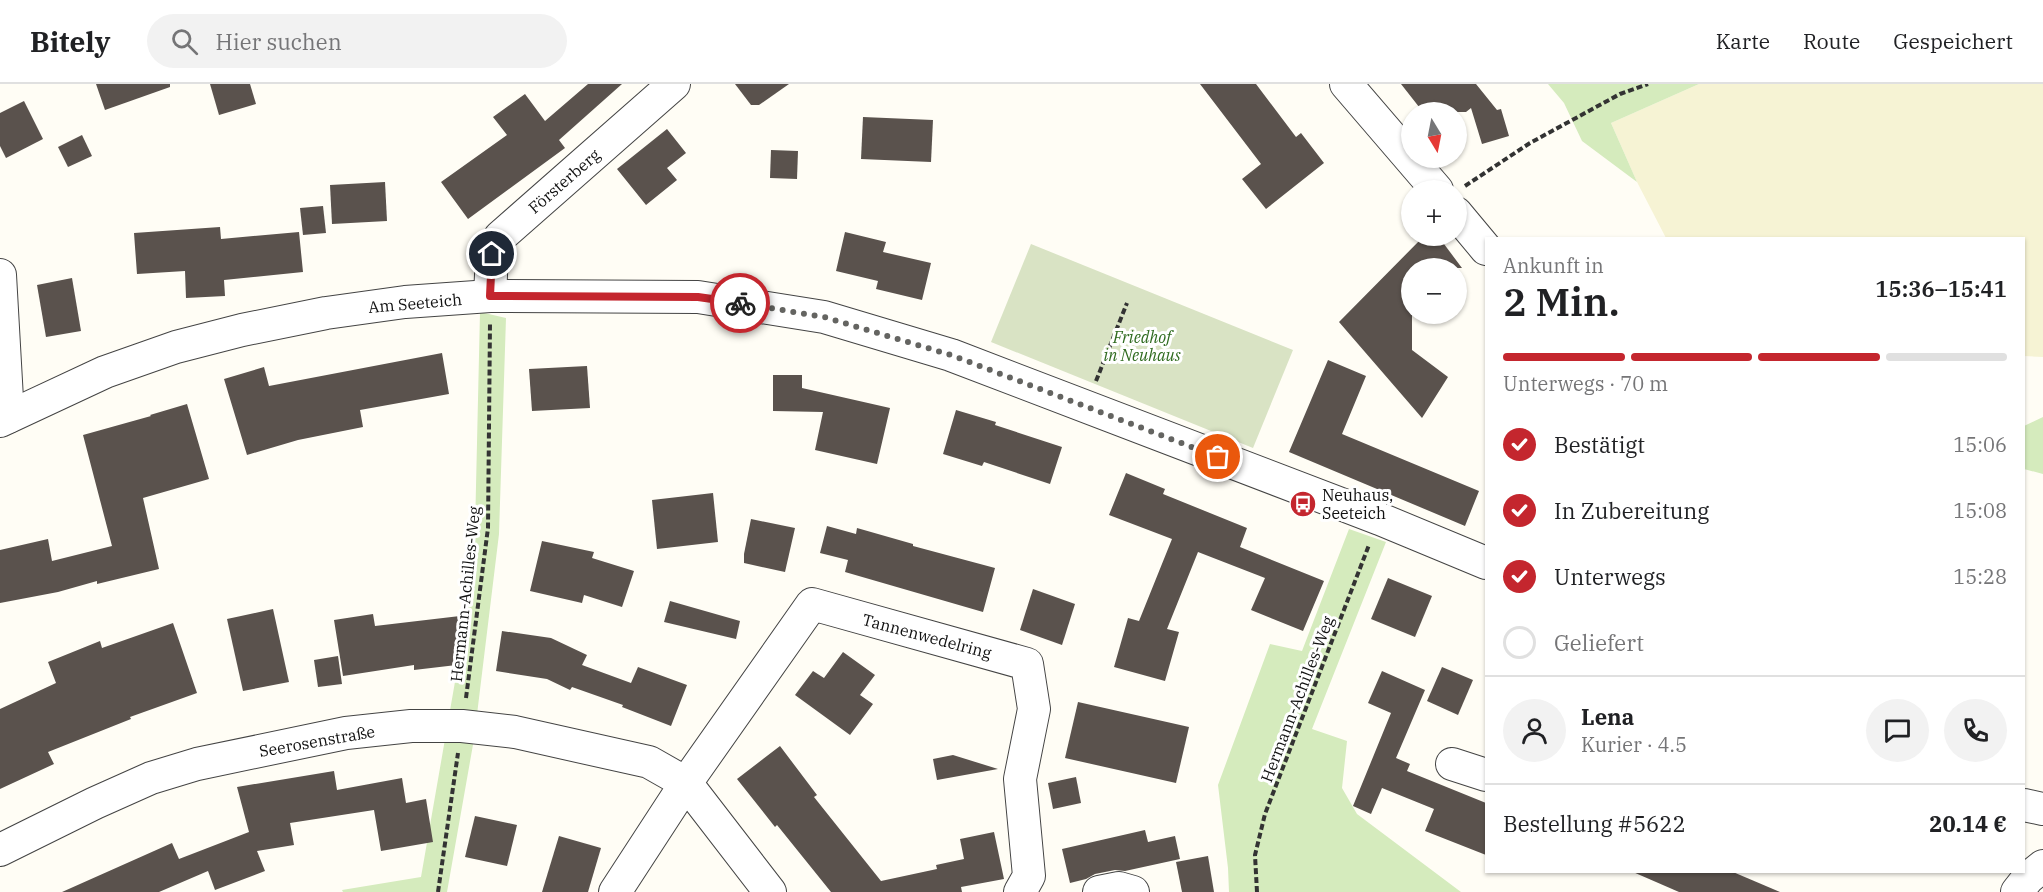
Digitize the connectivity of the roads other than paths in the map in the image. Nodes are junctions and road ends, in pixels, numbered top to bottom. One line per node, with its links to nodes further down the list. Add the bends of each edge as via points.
1 (674, 84): 7 (street, Försterberg, via 500,237 492,254)
2 (1346, 84): 3 (street)
3 (1428, 180)
4 (1467, 226): 5 (street)
5 (1485, 248)
6 (0, 275): 8 (street)
7 (490, 296): 8 (street, Am Seeteich, via 405,302 242,330 176,347 105,372); 9 (street, Am Seeteich, via 698,297 824,317 951,355)
8 (4, 419)
9 (1485, 563)
10 (1452, 764): 11 (street)
11 (1485, 776)
12 (686, 783): 15 (street, Seerosenstraße, via 648,762 515,732 411,726 346,733 197,764 151,778); 16 (street); 17 (street, Seerosenstraße); 18 (street, Tannenwedelring, via 812,604 1027,664 1034,709 1020,779 1029,876)
13 (2025, 805): 14 (street)
14 (2043, 809)
15 (0, 850)
16 (615, 892)
17 (770, 892)
18 (1020, 892)
19 (1099, 892): 20 (street, via 1119,888)
20 (1133, 892)

